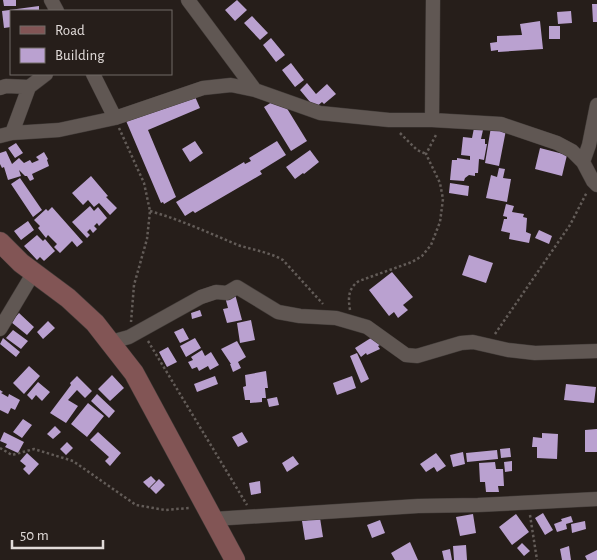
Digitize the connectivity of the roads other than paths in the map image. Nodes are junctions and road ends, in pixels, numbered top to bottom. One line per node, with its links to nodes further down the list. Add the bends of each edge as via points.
1 (188, 0): 7 (street)
2 (433, 0): 10 (street)
3 (45, 75): 5 (street)
4 (94, 75): 9 (street)
5 (29, 86): 6 (street); 11 (street)
6 (0, 88)
7 (255, 90): 9 (street, via 231,85 203,88); 10 (street, via 320,114)
8 (597, 105): 12 (street)
9 (115, 118): 11 (street, via 59,130)
10 (438, 121): 12 (street, via 501,124 557,143)
11 (6, 135)
12 (583, 162): 13 (street)
13 (595, 183)
14 (0, 242): 15 (street)
15 (34, 272): 16 (street); 17 (street)
16 (0, 329)
17 (120, 340): 18 (street, via 200,296 227,293 237,287 278,312 336,318 367,327 406,355 417,356 473,342 535,353); 20 (street, via 134,373)
18 (597, 351)
19 (597, 499): 20 (street, via 254,517)
20 (210, 513): 21 (street)
21 (236, 560)

